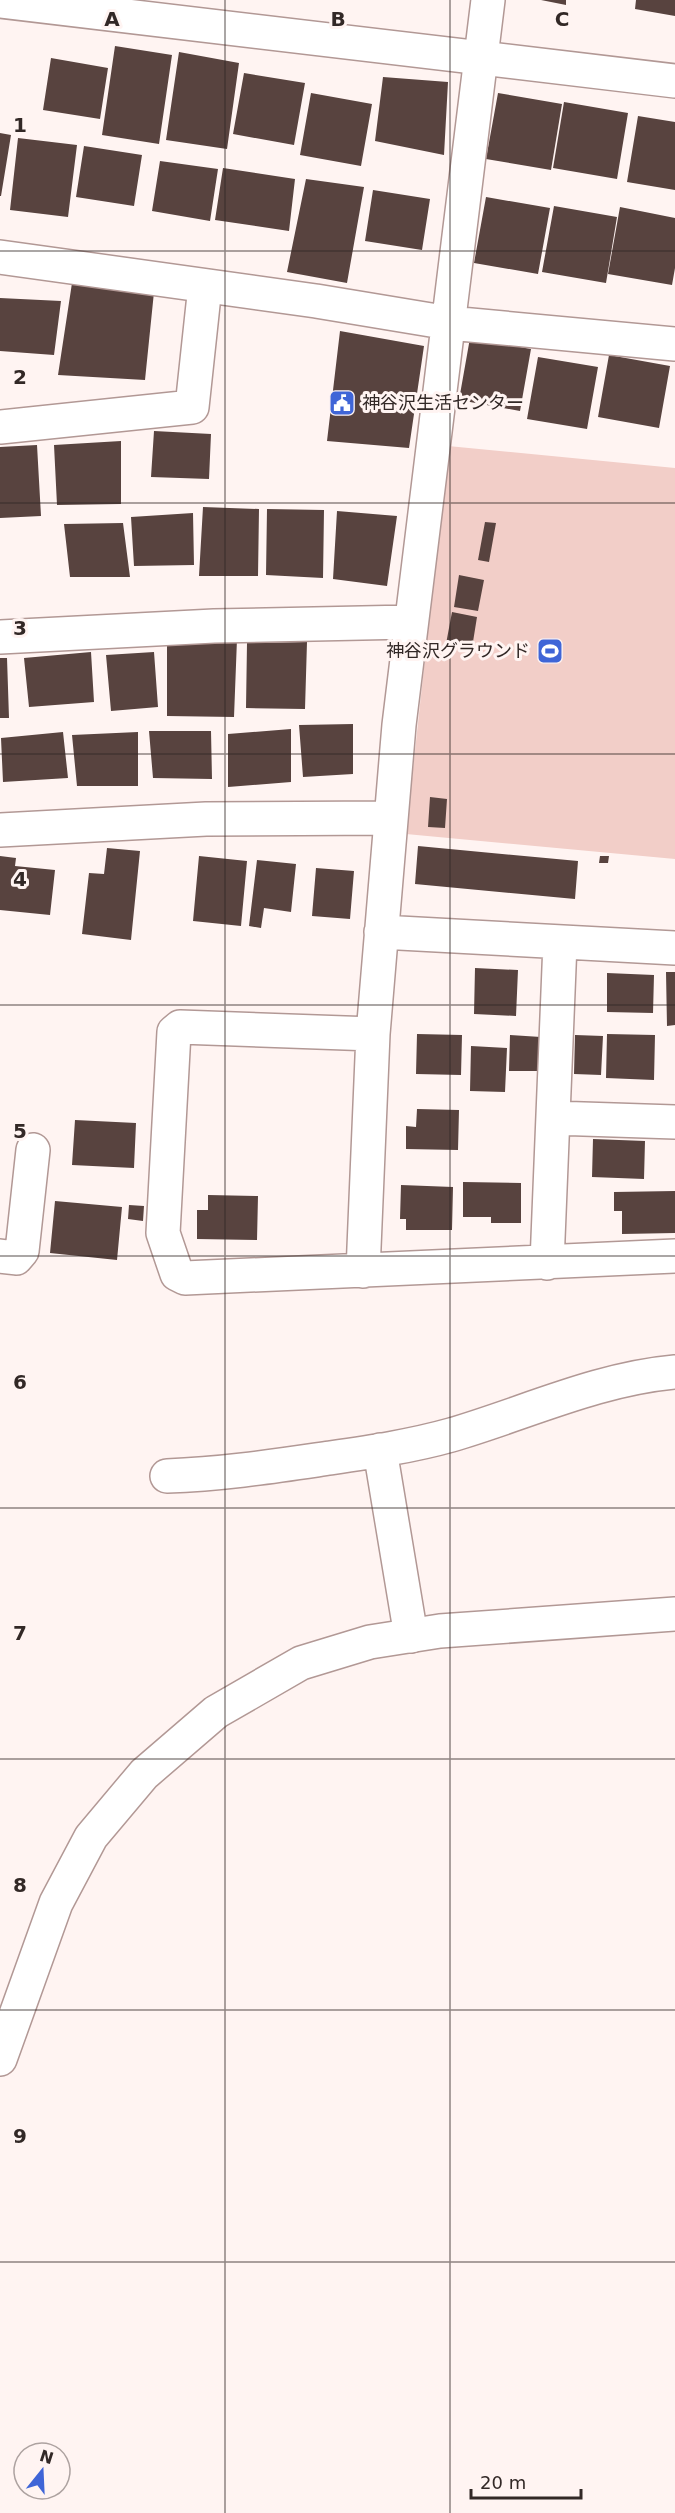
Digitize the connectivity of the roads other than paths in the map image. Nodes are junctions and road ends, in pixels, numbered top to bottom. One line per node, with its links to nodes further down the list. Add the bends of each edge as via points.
1 (488, 0): 3 (street)
2 (0, 1): 3 (street)
3 (481, 59): 4 (street); 7 (street)
4 (675, 81)
5 (0, 257): 6 (street)
6 (205, 286): 7 (street); 9 (street, via 192,407)
7 (449, 323): 8 (street); 10 (street)
8 (675, 344)
9 (0, 427)
10 (410, 622): 11 (street, via 214,626); 12 (street)
11 (0, 637)
12 (390, 818): 13 (street, via 206,819); 14 (street)
13 (0, 830)
14 (381, 932): 15 (street); 17 (street)
15 (560, 943): 16 (street); 18 (street)
16 (675, 948)
17 (373, 1034): 24 (street); 24 (street, via 180,1027 174,1032 163,1233 177,1274 184,1278)
18 (553, 1118): 19 (street); 23 (street)
19 (675, 1122)
20 (33, 1150): 21 (street, via 22,1251 16,1258)
21 (0, 1256)
22 (675, 1256): 23 (street)
23 (547, 1263): 24 (street)
24 (363, 1271)
25 (675, 1372): 26 (street, via 641,1375 523,1409 451,1435)
26 (380, 1450): 27 (street, via 230,1474); 29 (street)
27 (167, 1476)
28 (675, 1614): 29 (street)
29 (411, 1636): 30 (street, via 370,1642 301,1663 216,1712 144,1774 91,1837 56,1904)
30 (0, 2059)

